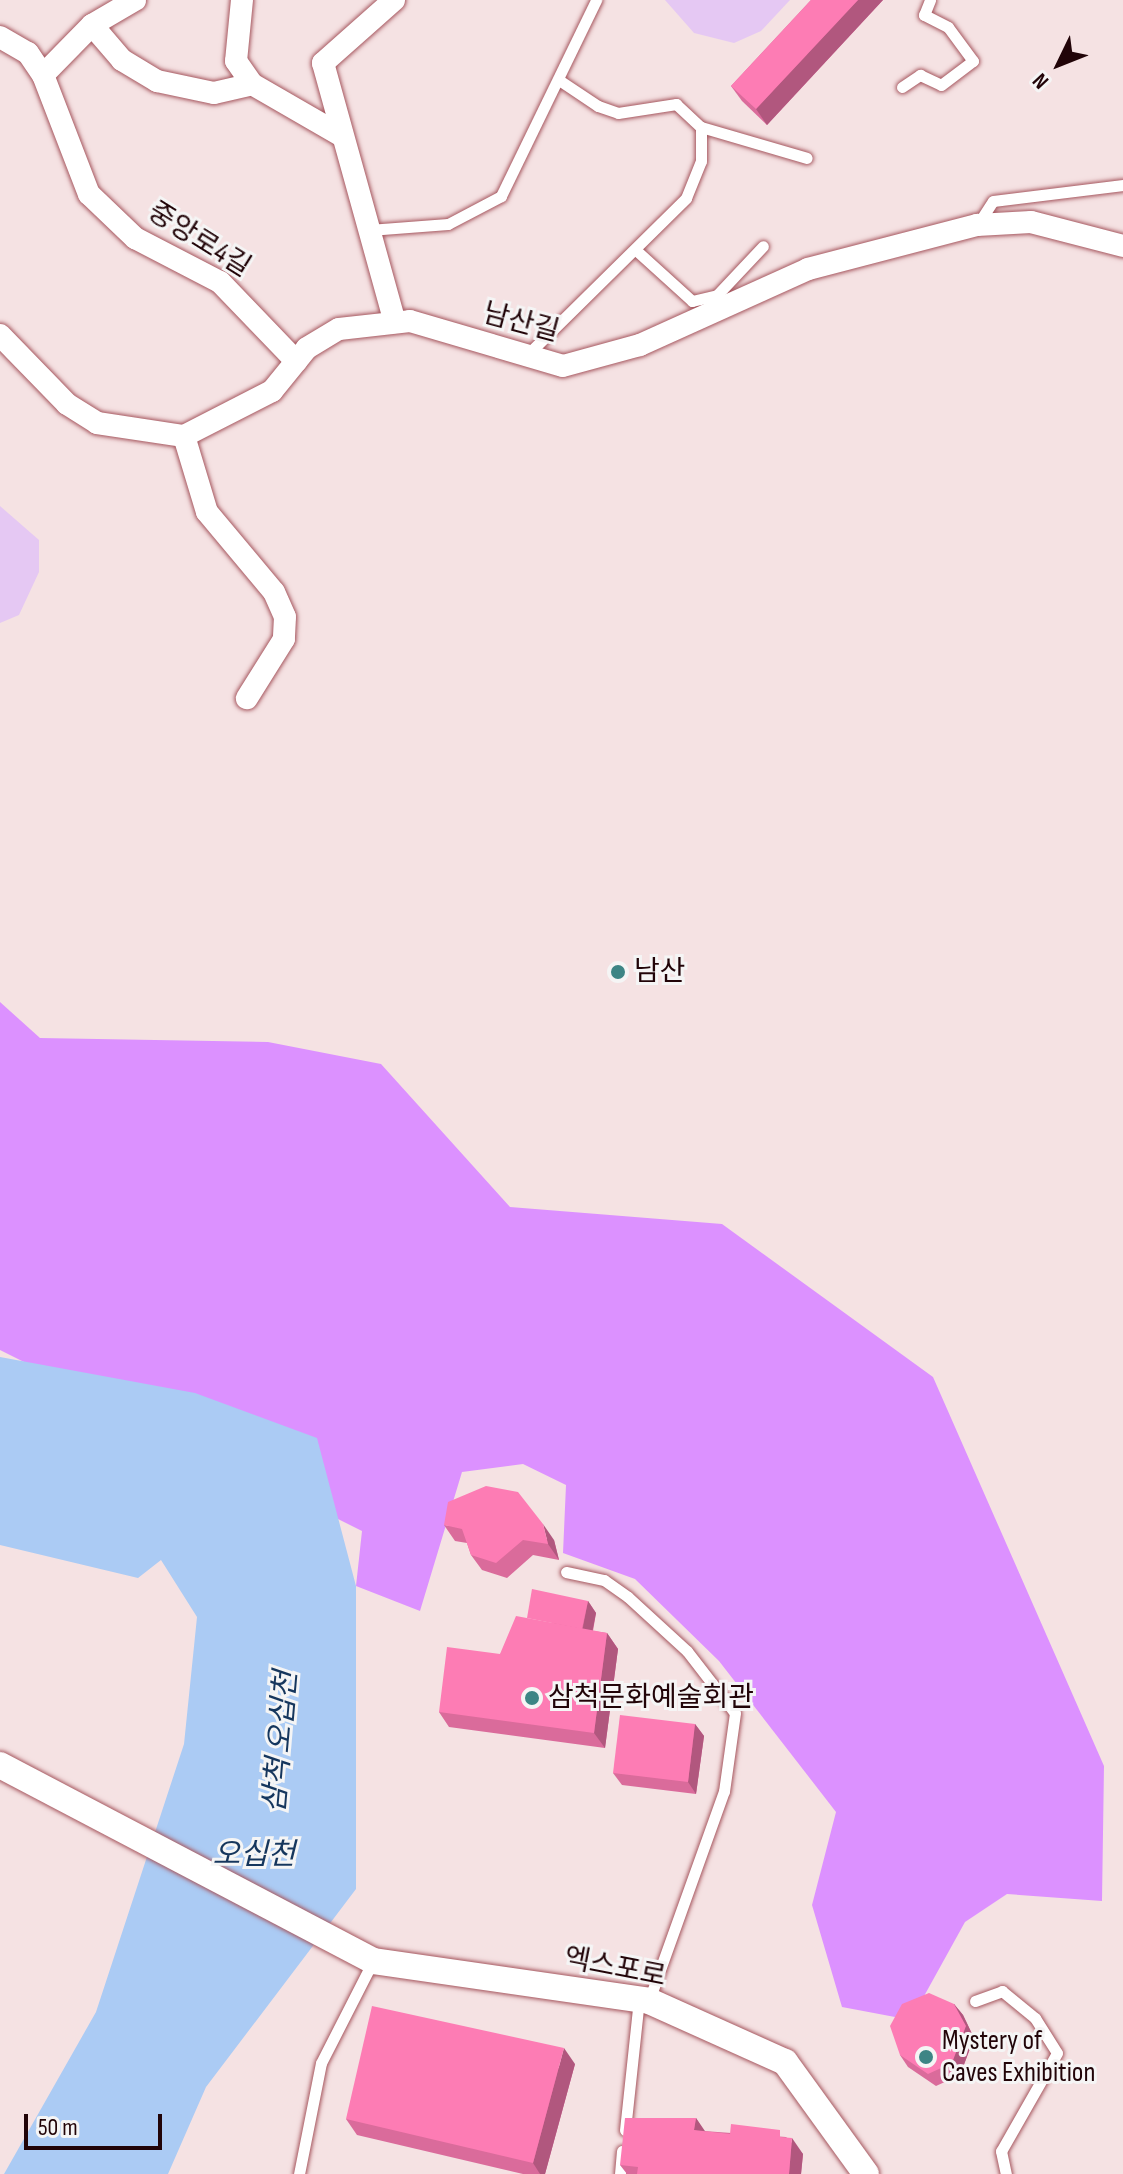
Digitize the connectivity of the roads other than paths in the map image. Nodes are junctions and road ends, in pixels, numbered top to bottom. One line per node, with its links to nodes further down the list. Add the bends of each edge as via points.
1 (135, 0): 6 (street)
2 (242, 0): 10 (street, via 236,61)
3 (394, 0): 13 (street, via 323,63)
4 (596, 0): 9 (lane)
5 (930, 0): 11 (lane, via 924,15 948,27 973,61 941,85 920,75)
6 (92, 25): 8 (street); 10 (street, via 122,60 157,81 214,93)
7 (0, 37): 8 (street, 중앙로4길, via 28,53)
8 (43, 75): 25 (street, 중앙로4길, via 89,194 135,238 220,282)
9 (559, 80): 12 (lane, via 618,113 676,104); 17 (lane, via 501,196 448,224)
10 (252, 84): 13 (street)
11 (902, 87)
12 (701, 127): 14 (lane); 20 (lane, via 701,161 686,198)
13 (342, 136): 17 (street)
14 (807, 158)
15 (1123, 185): 16 (lane, via 993,201)
16 (977, 225): 19 (street, 남산길, via 1031,222); 21 (street, 남산길, via 808,269)
17 (369, 230): 22 (street)
18 (763, 246): 21 (lane)
19 (1123, 246)
20 (638, 252): 21 (lane, via 692,301); 24 (lane)
21 (716, 303): 24 (street, 남산길, via 602,358 563,366)
22 (395, 322): 24 (street, 남산길); 25 (street, 남산길, via 339,329)
23 (0, 335): 26 (street, via 67,404 97,423)
24 (526, 357)
25 (296, 361): 26 (street, 남산길, via 247,407)
26 (184, 436): 27 (street, via 207,512 274,592 285,617 284,639)
27 (247, 698)
28 (566, 1572): 31 (lane, via 604,1580 628,1597 687,1651 735,1713 724,1791)
29 (7, 1769): 30 (street, 엑스포로)
30 (373, 1961): 31 (street, 엑스포로); 33 (lane, via 321,2063)
31 (644, 2001): 34 (lane); 35 (street, 엑스포로, via 785,2062)
32 (975, 2001): 36 (lane, via 1002,1991 1035,2018 1057,2053 1001,2151)
33 (299, 2174)
34 (620, 2174)
35 (866, 2174)
36 (1006, 2174)

